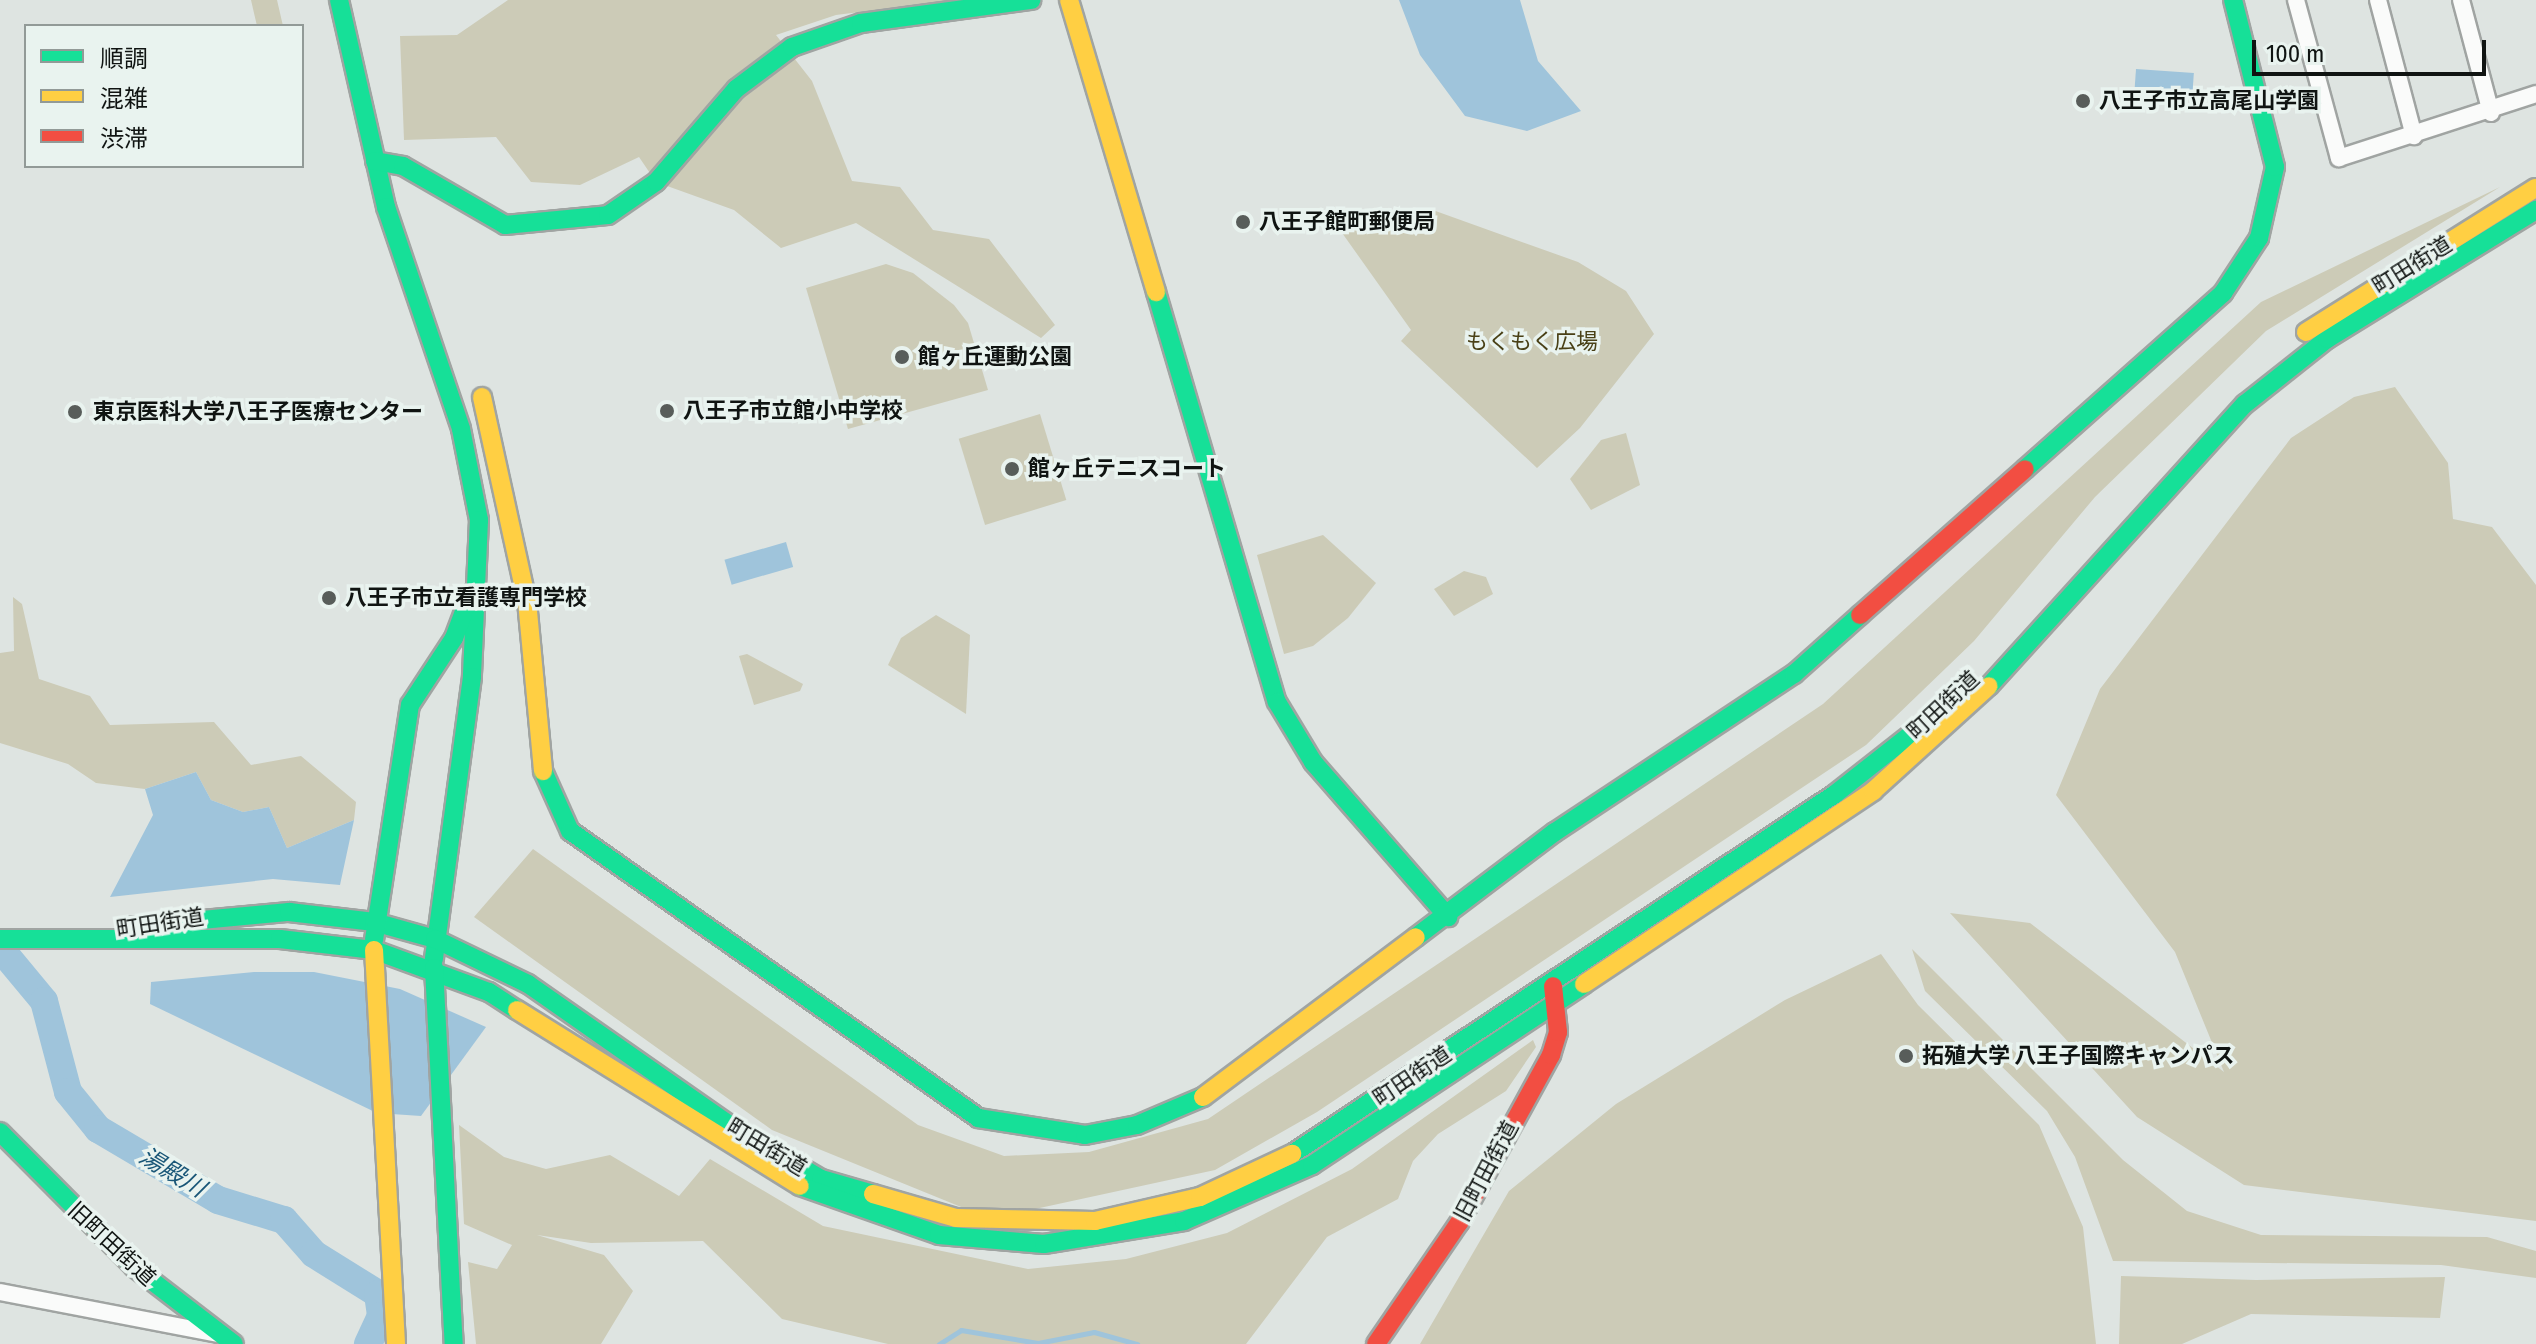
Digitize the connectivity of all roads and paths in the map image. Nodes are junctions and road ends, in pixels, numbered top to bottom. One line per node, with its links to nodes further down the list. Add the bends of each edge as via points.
1 (339, 0): 11 (main road)
2 (1031, 0): 11 (main road, via 861,23 792,47 736,89 656,182 608,215 562,225 505,225 403,166)
3 (1069, 0): 20 (main road, via 1277,702 1313,762)
4 (2233, 0): 20 (main road, via 2275,167 2259,238 2231,284 1828,648 1555,832)
5 (2296, 0): 10 (street, via 2339,158)
6 (2378, 0): 10 (street)
7 (2461, 0): 9 (street)
8 (2536, 94): 9 (street)
9 (2491, 113): 10 (street)
10 (2414, 136)
11 (375, 161): 18 (main road, via 461,429 479,520)
12 (2536, 188): 14 (main road, 町田街道)
13 (2536, 210): 15 (main road, 町田街道)
14 (2378, 285): 15 (main road); 17 (main road, 町田街道, via 2246,379)
15 (2387, 303): 17 (main road, 町田街道, via 2245,404)
16 (482, 397): 20 (main road, via 527,601 553,808 570,831 978,1118 1085,1135 1199,1100)
17 (2139, 504): 19 (main road, 町田街道)
18 (480, 570): 21 (main road, via 454,638 410,705); 24 (main road)
19 (1968, 695): 27 (main road, 町田街道, via 1855,781); 28 (main road, 町田街道, via 1858,801)
20 (1448, 917)
21 (374, 922): 22 (main road, 町田街道, via 261,912); 24 (main road, 町田街道); 25 (main road)
22 (87, 935): 23 (main road, 町田街道); 25 (main road, 町田街道, via 280,939)
23 (0, 939)
24 (435, 939): 26 (main road); 27 (main road, 町田街道, via 538,991 710,1113 821,1179 922,1212 1014,1224 1131,1216 1265,1170)
25 (374, 950): 26 (main road, 町田街道); 32 (main road)
26 (434, 968): 28 (main road, 町田街道, via 515,1007 806,1192 906,1227 1009,1243 1139,1233 1250,1197); 33 (main road)
27 (1553, 984): 28 (main road, 旧町田街道)
28 (1555, 1003): 34 (main road, 旧町田街道, via 1551,1055 1459,1223)
29 (0, 1132): 31 (main road, 旧町田街道, via 134,1267)
30 (0, 1292): 31 (street)
31 (226, 1339)
32 (396, 1344)
33 (454, 1344)
34 (1376, 1344)

